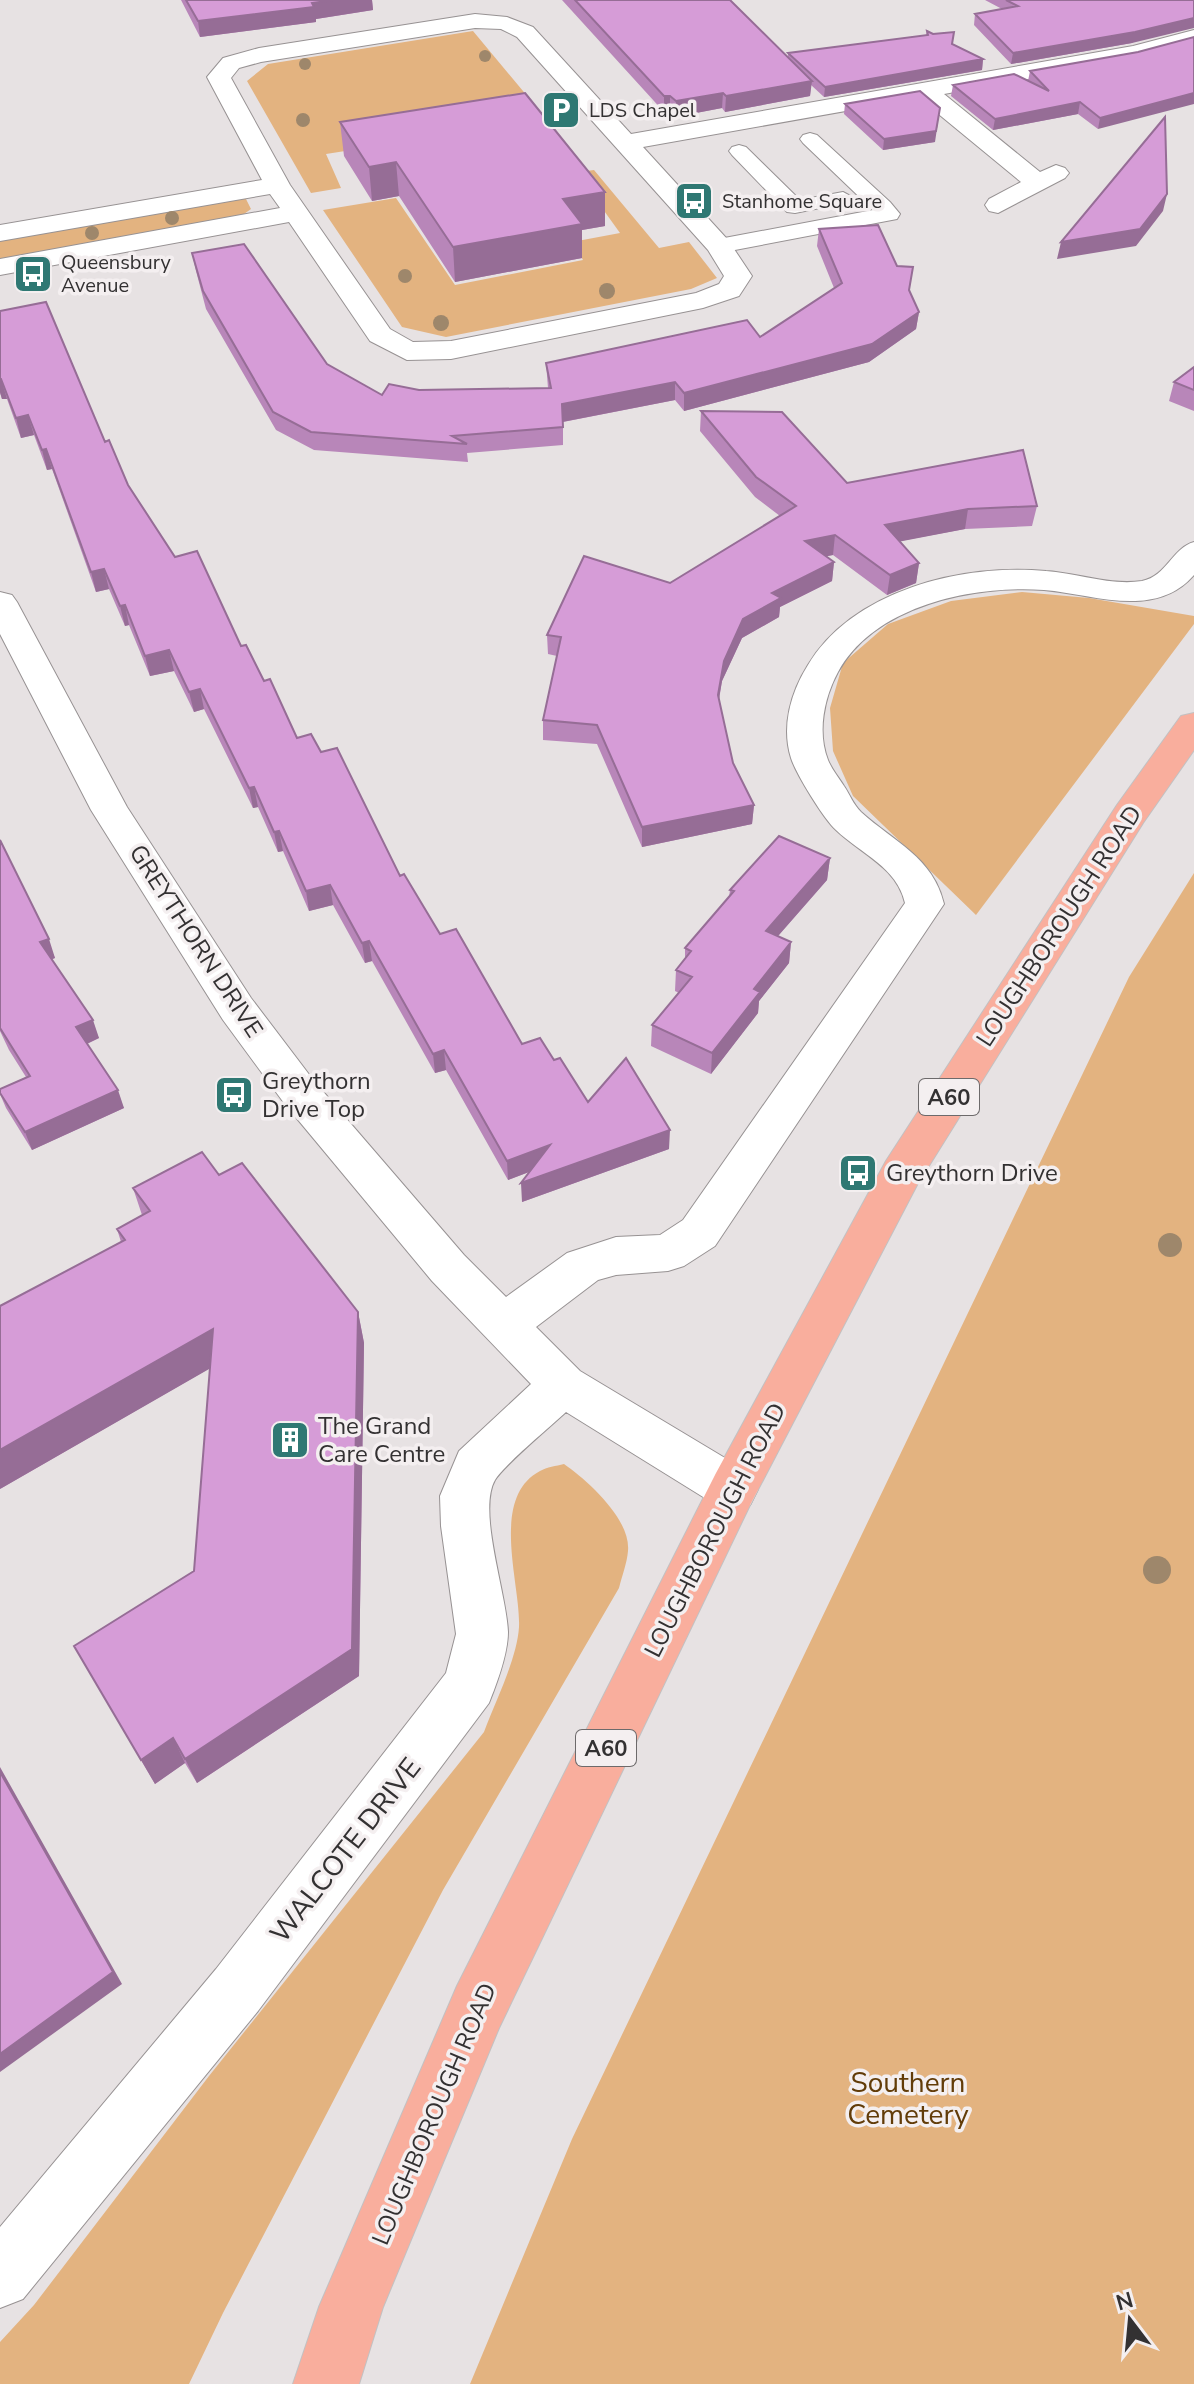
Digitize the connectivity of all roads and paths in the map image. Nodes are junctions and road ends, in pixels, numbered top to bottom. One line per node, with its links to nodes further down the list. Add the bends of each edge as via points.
1 (1194, 37): 2 (street, via 1135,53)
2 (924, 90): 4 (street); 8 (street, via 1047,178)
3 (810, 139): 7 (lane)
4 (625, 143): 6 (street, via 525,32 498,21 475,21 231,63 219,77); 11 (street)
5 (739, 151): 7 (lane, via 795,207)
6 (277, 185): 9 (street); 10 (street)
7 (868, 193): 11 (lane, via 889,214)
8 (998, 205)
9 (296, 213): 11 (street, via 380,335 407,351 451,350 703,300 729,290 738,276); 12 (street)
10 (0, 233)
11 (719, 246)
12 (0, 267)
13 (1194, 552): 16 (street, via 1179,574 1156,588 1125,591 1040,580 976,583 921,597 863,624 835,649 807,700 809,758 844,818 910,870 923,887 925,904 699,1233 668,1253 616,1256 583,1266)
14 (0, 602): 16 (street, GREYTHORN DRIVE, via 110,810 237,1009 309,1104 448,1268)
15 (1194, 724): 18 (main road, LOUGHBOROUGH ROAD / A60, via 1130,814 901,1173)
16 (505, 1324): 17 (street, GREYTHORN DRIVE)
17 (563, 1385): 18 (street, GREYTHORN DRIVE); 19 (street, WALCOTE DRIVE, via 476,1466 465,1496 482,1634 470,1685 237,1990)
18 (733, 1489): 20 (main road, LOUGHBOROUGH ROAD / A60, via 478,2007 351,2307)
19 (0, 2276)
20 (326, 2384)

